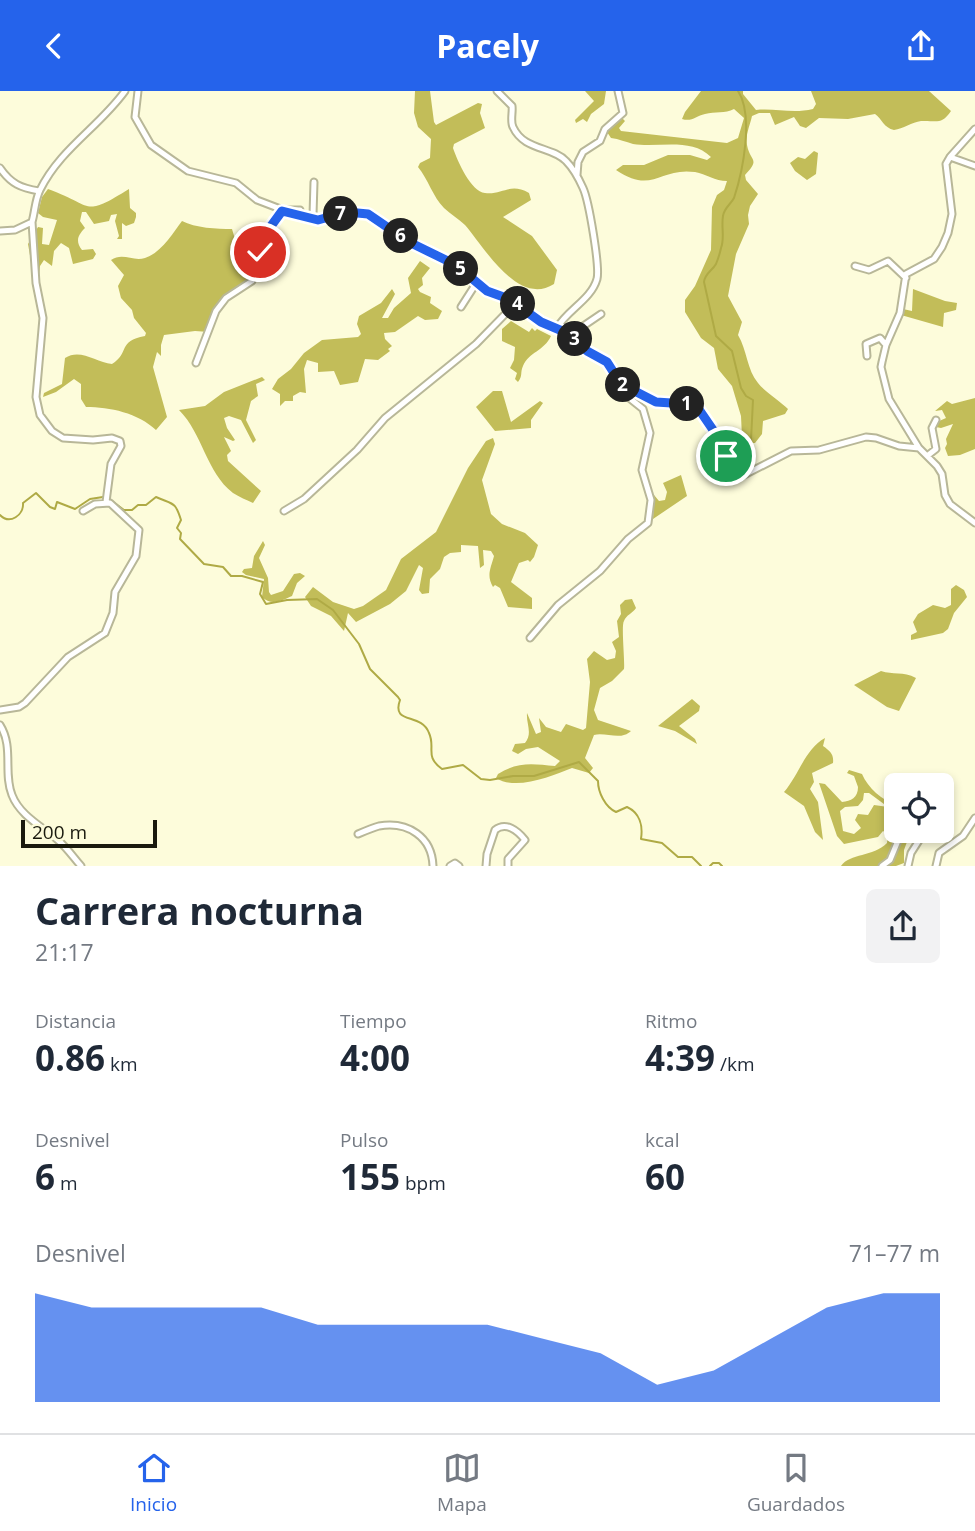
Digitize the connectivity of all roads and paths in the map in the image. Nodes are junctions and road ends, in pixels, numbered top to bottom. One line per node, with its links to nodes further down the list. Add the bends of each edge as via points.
1 (125, 91): 11 (street, via 58,161)
2 (138, 91): 13 (street, via 135,117 156,150 188,171 236,183 254,199)
3 (497, 91): 9 (street, via 512,106 514,129 532,147 563,158)
4 (618, 91): 9 (street, via 623,113 605,129 600,141 583,152 576,168)
5 (975, 129): 6 (street)
6 (950, 157): 7 (street); 18 (street, via 946,164 953,214 948,233 934,259 910,271)
7 (975, 166)
8 (0, 168): 11 (street, via 21,188)
9 (579, 181): 23 (street, via 598,275 586,297)
10 (314, 182): 14 (street)
11 (39, 191): 15 (street)
12 (300, 210): 13 (street)
13 (282, 211): 19 (street, via 318,220 362,212 456,265); 27 (street, via 263,237 252,281 220,304)
14 (313, 215)
15 (32, 222): 16 (street); 32 (street, via 43,318 36,403 44,421 59,436 120,441)
16 (0, 231)
17 (855, 266): 18 (street, via 869,270 888,261)
18 (906, 278): 25 (street, via 900,313)
19 (477, 282): 20 (street); 21 (street)
20 (516, 303): 23 (street); 33 (street, via 476,344 385,418 304,499)
21 (461, 307)
22 (601, 314): 24 (street)
23 (556, 328): 24 (street)
24 (570, 335): 28 (street, via 607,362)
25 (886, 345): 26 (street, via 880,338 869,342); 30 (street, via 881,367 889,399)
26 (867, 356)
27 (196, 363)
28 (625, 386): 30 (street, via 656,402 698,408 722,443 732,470 738,473 746,474 791,451 819,450 866,437); 36 (street, via 628,397 643,409 649,429 642,470 651,500 649,523 558,605)
29 (936, 420): 31 (street, via 932,428 936,449)
30 (919, 448): 31 (street)
31 (927, 456): 35 (street, via 942,474 947,500)
32 (107, 499): 34 (street); 37 (street, via 139,533 134,561 115,592 107,630 68,657 25,703)
33 (284, 510)
34 (83, 511)
35 (975, 523)
36 (530, 638)
37 (0, 711)
38 (0, 725): 43 (street, via 8,751 9,786 18,806)
39 (975, 818): 51 (street, via 963,836 939,853)
40 (358, 834): 44 (street, via 380,826 415,832 430,845)
41 (897, 843): 49 (street)
42 (917, 843): 50 (street)
43 (80, 866)
44 (433, 866)
45 (450, 866): 46 (street)
46 (459, 866)
47 (486, 866): 48 (street, via 495,830 503,825 525,841 508,859)
48 (508, 866)
49 (882, 866)
50 (908, 866)
51 (936, 866)

